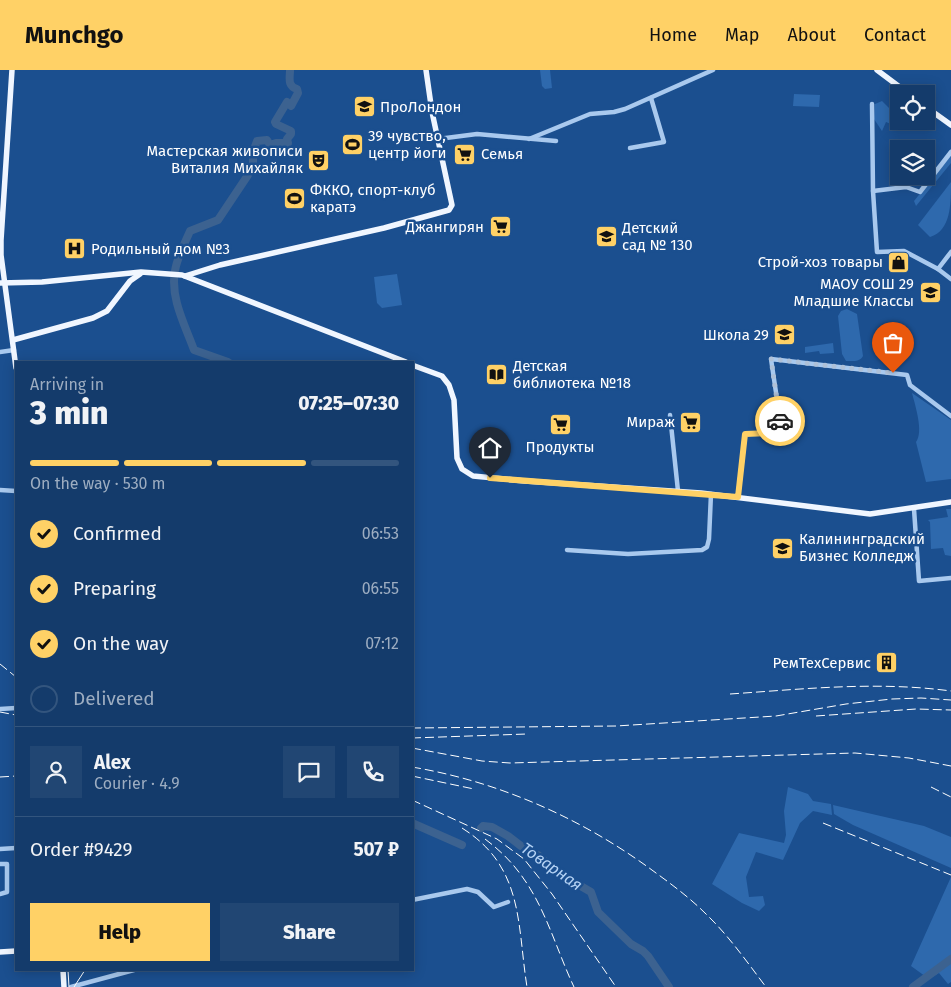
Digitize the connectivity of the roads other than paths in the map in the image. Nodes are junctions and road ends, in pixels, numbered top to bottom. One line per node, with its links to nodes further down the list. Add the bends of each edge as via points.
1 (12, 70): 24 (main road, via 1,240)
2 (426, 70): 11 (main road)
3 (713, 70): 6 (street)
4 (877, 70): 5 (main road)
5 (897, 85)
6 (651, 98): 10 (street, via 614,112 590,114); 13 (street, via 664,142)
7 (872, 104): 15 (street)
8 (935, 114): 9 (main road)
9 (951, 126)
10 (530, 139): 11 (street, via 477,134); 12 (street)
11 (438, 140): 17 (main road, via 450,210)
12 (556, 141)
13 (630, 148)
14 (951, 152): 15 (street, via 920,192 906,188)
15 (873, 191): 18 (street, via 877,252 904,251)
16 (951, 252): 18 (street)
17 (207, 269): 21 (main road); 25 (main road)
18 (938, 269): 22 (street)
19 (142, 272): 20 (main road); 21 (main road); 23 (main road)
20 (124, 274): 23 (main road); 24 (main road, via 42,282)
21 (183, 275): 25 (main road)
22 (951, 279)
23 (130, 281): 26 (main road, via 107,311 93,318)
24 (2, 282): 26 (main road)
25 (205, 283): 30 (main road)
26 (13, 340): 27 (main road)
27 (14, 350): 28 (street); 29 (main road)
28 (0, 352)
29 (15, 361)
30 (403, 361)
31 (414, 366): 36 (main road, via 442,376 452,391 457,458 462,469 473,476)
32 (670, 415): 36 (street)
33 (951, 416): 38 (street, via 910,385 907,375 771,359 781,426 774,433 745,434)
34 (0, 490): 35 (street)
35 (15, 491)
36 (678, 492): 37 (main road)
37 (711, 494): 38 (main road); 41 (street, via 709,539 702,550 628,554)
38 (736, 497): 40 (main road, via 870,514)
39 (951, 502): 40 (main road)
40 (914, 508): 42 (street, via 918,580)
41 (567, 550)
42 (951, 578)
43 (15, 708): 44 (street)
44 (0, 709)
45 (15, 848): 46 (street)
46 (0, 849)
47 (0, 864): 48 (street, via 7,864 8,892)
48 (0, 894)
49 (414, 900): 50 (street, via 467,889 478,892 494,907)
50 (508, 902)
51 (15, 951): 52 (main road)
52 (0, 952)
53 (63, 971): 57 (main road)
54 (104, 971): 56 (street)
55 (130, 971): 56 (street)
56 (105, 978): 58 (street)
57 (64, 987)
58 (71, 987)

